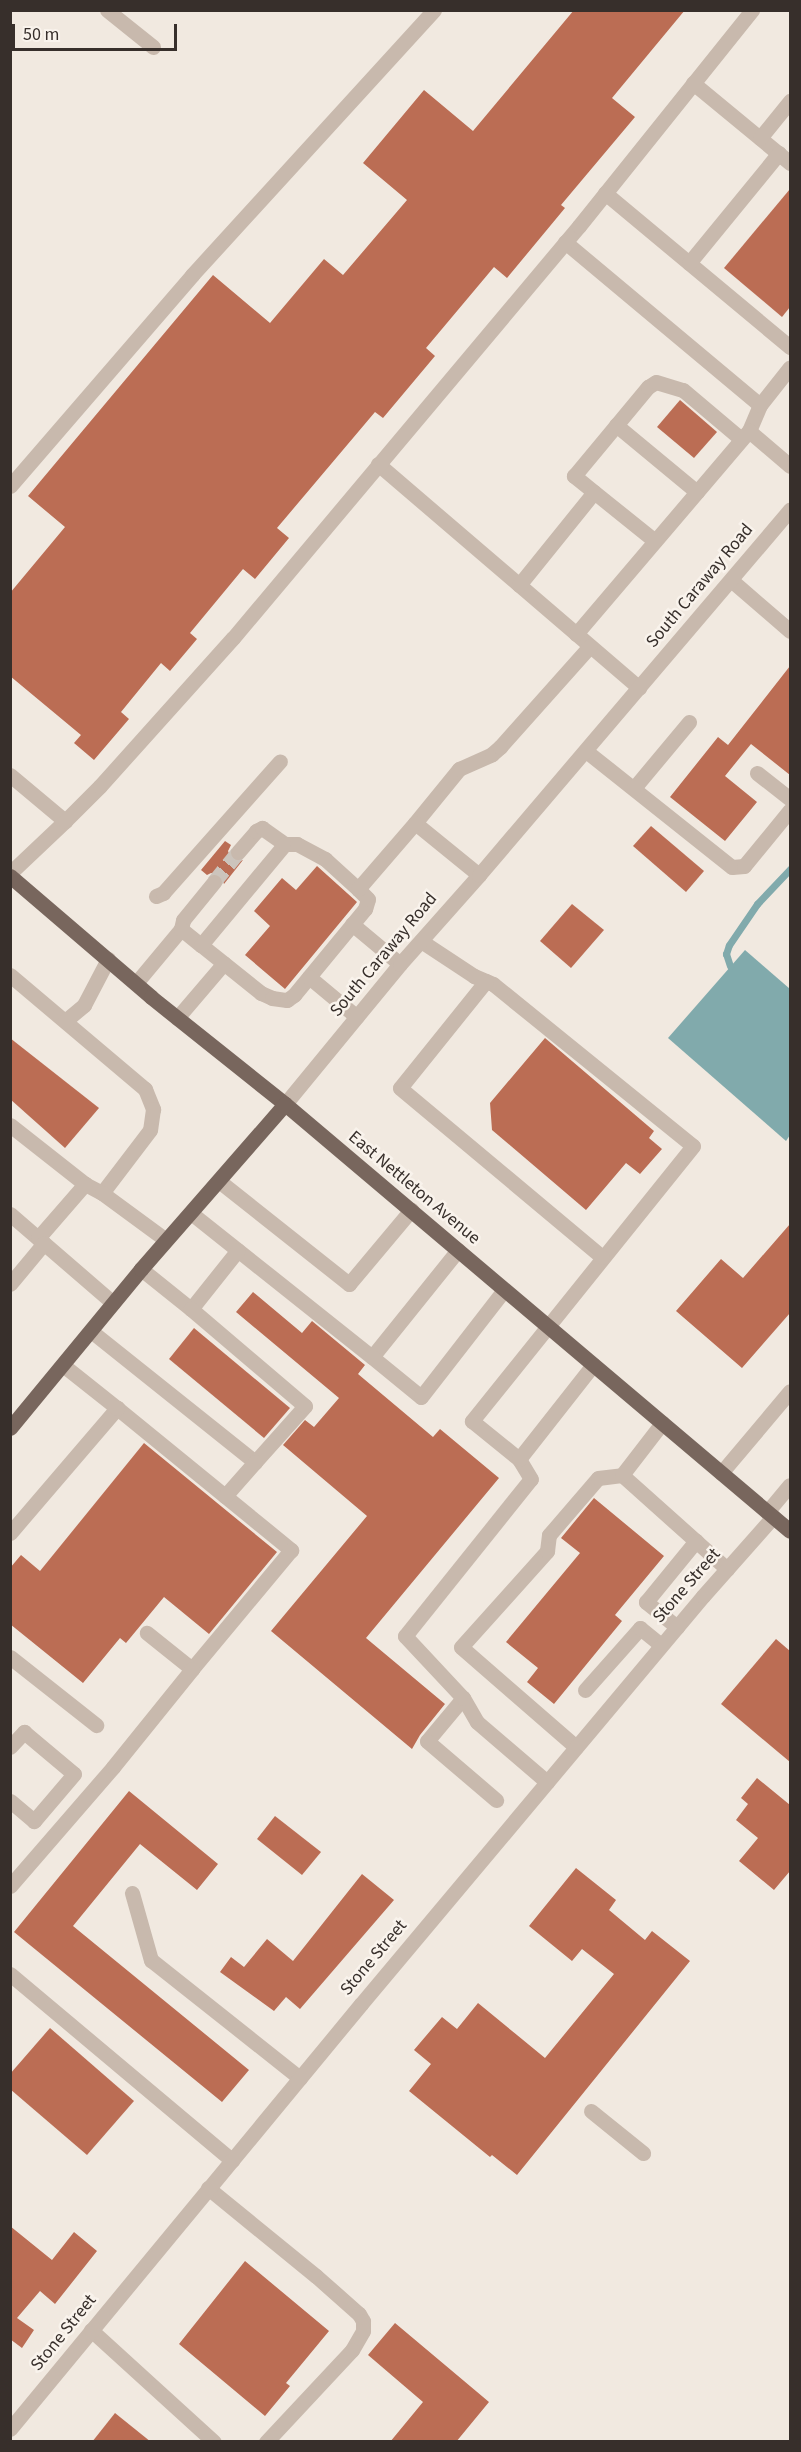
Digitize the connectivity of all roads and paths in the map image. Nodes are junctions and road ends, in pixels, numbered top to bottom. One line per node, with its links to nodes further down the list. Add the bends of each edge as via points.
1 (107, 10): 4 (street)
2 (434, 10): 19 (street, via 192,275)
3 (752, 10): 5 (street)
4 (153, 47)
5 (693, 83): 7 (street); 9 (street)
6 (790, 101): 7 (street)
7 (760, 138): 8 (street)
8 (785, 158): 11 (street)
9 (605, 193): 10 (street); 11 (street)
10 (565, 242): 14 (street); 17 (street)
11 (689, 263): 12 (street)
12 (790, 347)
13 (790, 367): 14 (street)
14 (760, 405): 16 (street)
15 (616, 424): 16 (street, via 656,382 683,390); 20 (street, via 574,476); 21 (street)
16 (745, 435): 18 (street); 21 (street)
17 (378, 464): 25 (street); 38 (street, via 233,638)
18 (790, 466)
19 (10, 486)
20 (594, 492): 23 (street); 25 (street)
21 (697, 492): 23 (street)
22 (790, 510): 24 (street, South Caraway Road)
23 (655, 541): 27 (street)
24 (730, 580): 26 (street); 29 (street, South Caraway Road)
25 (519, 585): 27 (street)
26 (790, 631)
27 (576, 634): 28 (street)
28 (590, 646): 29 (street); 39 (street, via 500,747 459,770)
29 (639, 688): 31 (street, South Caraway Road)
30 (689, 723): 35 (street)
31 (586, 751): 35 (street); 43 (street, South Caraway Road)
32 (280, 760): 46 (street, via 164,893)
33 (757, 773): 36 (street)
34 (10, 775): 38 (street)
35 (634, 788): 37 (street, via 732,867 744,866)
36 (790, 799)
37 (790, 810)
38 (64, 821): 42 (street)
39 (415, 823): 43 (street); 45 (street)
40 (285, 844): 41 (street, via 262,828); 45 (street, via 297,844 325,859); 50 (street)
41 (238, 852)
42 (10, 874): 51 (main road, East Nettleton Avenue)
43 (479, 875): 49 (street, South Caraway Road)
44 (214, 882): 48 (street, via 183,920)
45 (358, 889): 47 (street, via 368,903)
46 (156, 896)
47 (352, 924): 53 (street); 55 (street)
48 (181, 929): 50 (street); 57 (street)
49 (421, 941): 53 (street, South Caraway Road); 56 (street)
50 (201, 945): 52 (street)
51 (108, 959): 57 (main road, East Nettleton Avenue); 60 (street, via 84,1005)
52 (224, 963): 55 (street, via 272,998 287,1000); 59 (street)
53 (400, 964): 58 (street, South Caraway Road)
54 (10, 975): 60 (street)
55 (309, 977): 58 (street)
56 (486, 981): 73 (street, via 400,1088); 73 (street, via 693,1146)
57 (136, 983): 59 (main road, East Nettleton Avenue)
58 (357, 1017): 61 (street, South Caraway Road)
59 (177, 1018): 61 (main road, East Nettleton Avenue)
60 (65, 1021): 65 (street, via 145,1089 153,1109 150,1130)
61 (285, 1104): 63 (main road, South Caraway Road); 66 (main road, East Nettleton Avenue)
62 (10, 1125): 64 (street)
63 (219, 1181): 66 (street, via 350,1284); 67 (main road, South Caraway Road)
64 (85, 1184): 65 (street); 69 (street)
65 (102, 1193): 70 (street)
66 (411, 1210): 72 (main road, East Nettleton Avenue)
67 (191, 1213): 70 (main road, South Caraway Road); 71 (street)
68 (10, 1214): 69 (street)
69 (41, 1240): 75 (street); 77 (street)
70 (166, 1240): 74 (main road, South Caraway Road)
71 (238, 1250): 78 (street); 81 (street)
72 (458, 1250): 76 (main road, East Nettleton Avenue); 81 (street)
73 (602, 1257): 79 (street)
74 (141, 1269): 77 (main road, South Caraway Road); 78 (street)
75 (10, 1284)
76 (504, 1290): 79 (main road, East Nettleton Avenue); 81 (street, via 421,1397)
77 (113, 1303): 80 (main road, South Caraway Road)
78 (191, 1309): 89 (street, via 305,1406)
79 (547, 1325): 83 (main road, East Nettleton Avenue); 88 (street, via 472,1420)
80 (91, 1331): 82 (main road, South Caraway Road); 89 (street)
81 (372, 1357)
82 (63, 1365): 85 (street); 87 (main road, South Caraway Road)
83 (593, 1365): 86 (main road, East Nettleton Avenue); 88 (street)
84 (790, 1391): 90 (street)
85 (117, 1408): 93 (street); 96 (street)
86 (662, 1423): 90 (main road, East Nettleton Avenue); 91 (street)
87 (10, 1428)
88 (519, 1459): 107 (street, via 531,1479 405,1636)
89 (255, 1462): 93 (street)
90 (721, 1473): 94 (main road, East Nettleton Avenue)
91 (622, 1475): 97 (street); 110 (street, via 598,1478 549,1535 547,1551 461,1647)
92 (790, 1485): 94 (street, Stone Street)
93 (225, 1496): 105 (street, via 291,1550)
94 (770, 1515): 95 (main road, East Nettleton Avenue); 98 (street, Stone Street)
95 (790, 1531)
96 (10, 1533)
97 (696, 1541): 98 (street); 99 (street, via 646,1602)
98 (727, 1569): 100 (street, Stone Street)
99 (654, 1608): 100 (street); 101 (street)
100 (677, 1627): 103 (street, Stone Street)
101 (640, 1628): 103 (street); 106 (street)
102 (147, 1633): 105 (street)
103 (661, 1645): 110 (street, Stone Street)
104 (10, 1657): 108 (street)
105 (192, 1669): 115 (street)
106 (585, 1690)
107 (463, 1698): 111 (street, via 477,1722); 113 (street, via 427,1741)
108 (96, 1725)
109 (10, 1747): 112 (street, via 24,1732 74,1774)
110 (576, 1747): 111 (street, Stone Street)
111 (547, 1782): 119 (street, Stone Street)
112 (56, 1795): 114 (street, via 34,1821); 115 (street)
113 (496, 1800)
114 (10, 1802)
115 (75, 1811): 116 (street)
116 (10, 1886)
117 (132, 1893): 119 (street, via 151,1960)
118 (10, 1974): 122 (street)
119 (300, 2078): 122 (street, Stone Street)
120 (591, 2111): 121 (street)
121 (643, 2153)
122 (232, 2160): 123 (street, Stone Street)
123 (208, 2188): 124 (street, Stone Street); 127 (street, via 316,2276 363,2321 363,2331 352,2350)
124 (91, 2330): 125 (street, Stone Street); 126 (street)
125 (10, 2429)
126 (214, 2442)
127 (266, 2442)

